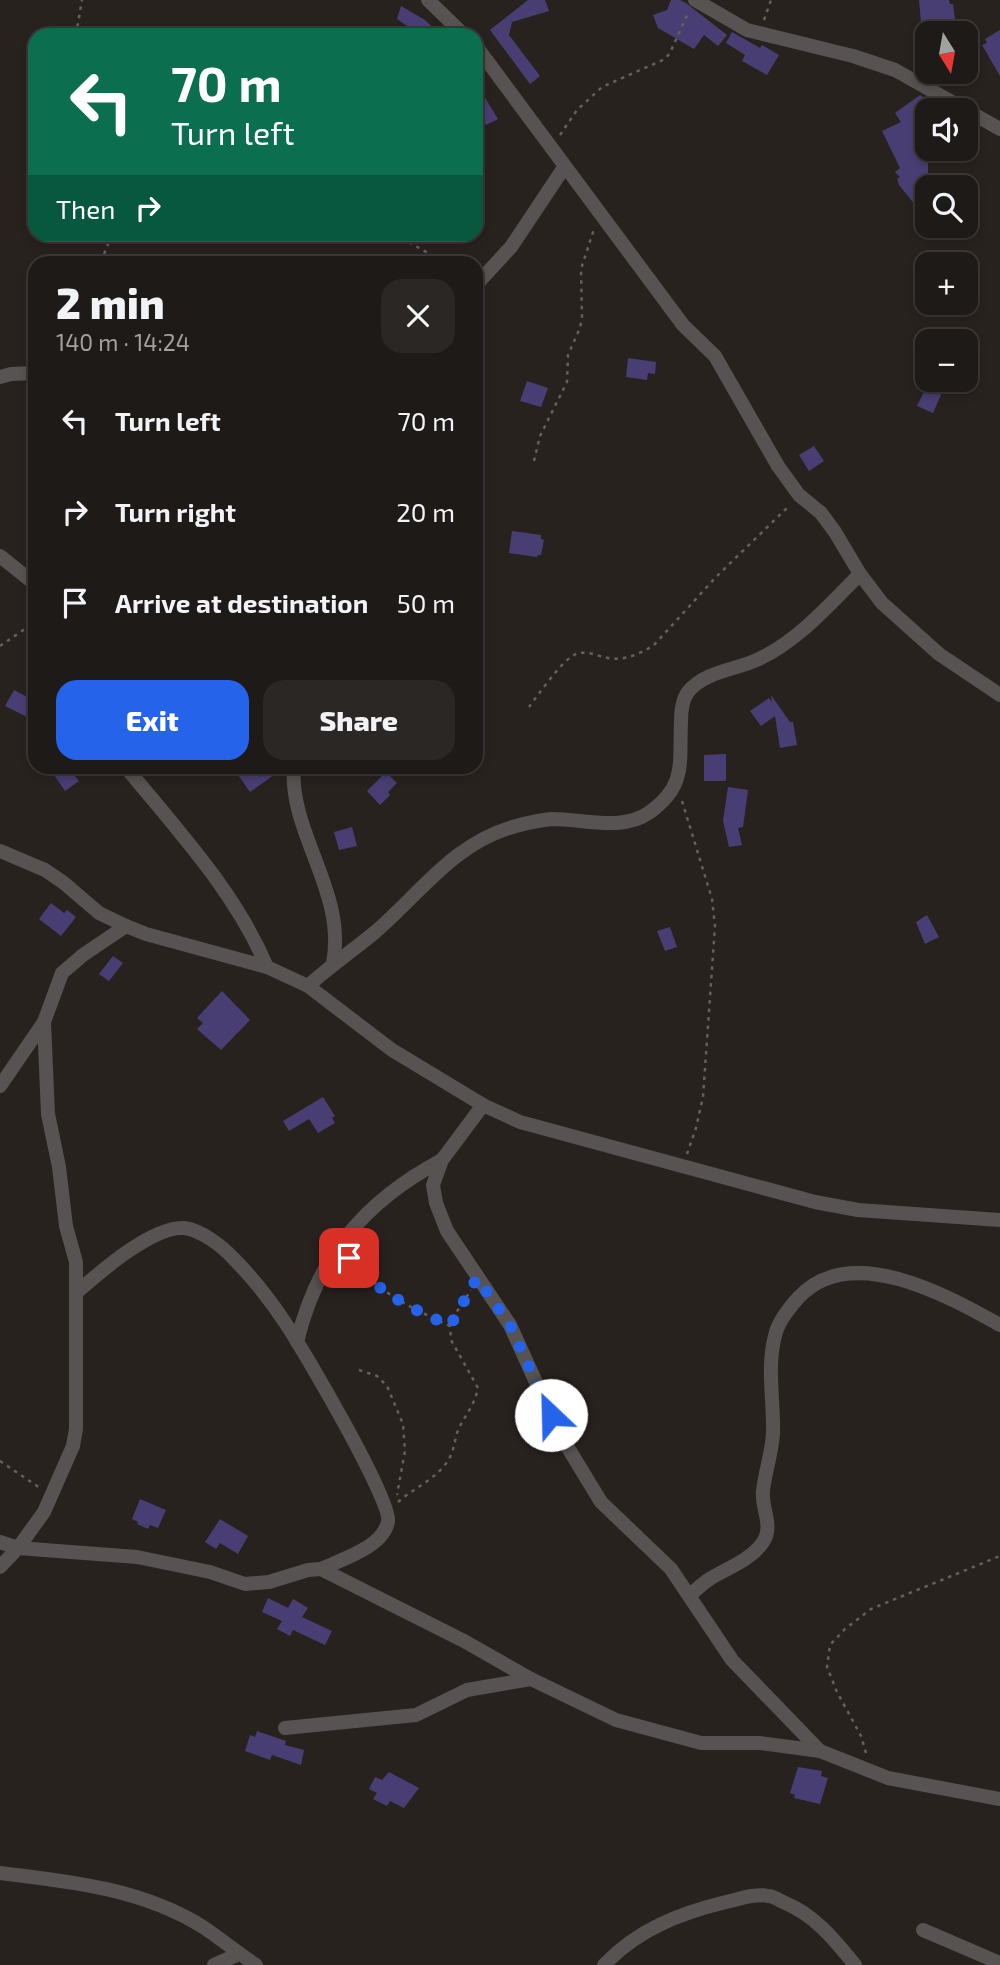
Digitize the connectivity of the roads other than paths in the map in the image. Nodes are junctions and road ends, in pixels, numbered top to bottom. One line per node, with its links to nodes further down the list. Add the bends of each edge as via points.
1 (428, 0): 4 (street)
2 (711, 4): 3 (street); 6 (street, via 759,35 895,70)
3 (692, 5)
4 (457, 28)
5 (483, 55): 7 (street)
6 (1000, 129)
7 (565, 166): 8 (street, via 511,247); 12 (street, via 683,325 715,356 778,466 828,523)
8 (483, 277)
9 (28, 374): 10 (street)
10 (0, 377)
11 (0, 556): 13 (street)
12 (860, 574): 14 (street, via 882,603 939,654); 19 (street, via 797,635 760,659 713,674 687,693 681,710 677,784 649,813 624,823 551,819 486,835 459,853 375,932)
13 (28, 578)
14 (1000, 695)
15 (131, 774): 20 (street, via 231,897)
16 (293, 774): 19 (street, via 299,811 335,924)
17 (0, 851): 18 (street, via 45,870 99,913)
18 (125, 926): 20 (street); 22 (street, via 62,973)
19 (333, 963): 21 (street)
20 (268, 967): 21 (street)
21 (308, 986): 24 (street, via 392,1051)
22 (44, 1022): 23 (street); 27 (street, via 48,1114 76,1262)
23 (0, 1086)
24 (483, 1105): 25 (street); 26 (street, via 520,1122 815,1202 858,1210)
25 (442, 1160): 29 (street, via 413,1175 373,1207 340,1245 305,1308); 34 (street, via 433,1185 447,1231 510,1325 559,1433 601,1502 671,1569)
26 (1000, 1220)
27 (76, 1293): 29 (street, via 133,1248 160,1233 183,1228 231,1255); 31 (street, via 73,1446 44,1512)
28 (1000, 1325): 34 (street, via 945,1297 878,1273 854,1271 809,1286 790,1306 771,1352 772,1436 762,1502 769,1531 750,1555)
29 (297, 1342): 33 (street, via 380,1491 389,1519 385,1531 367,1546)
30 (0, 1542): 31 (street)
31 (18, 1548): 32 (street); 33 (street, via 137,1557 245,1584)
32 (0, 1567)
33 (321, 1569): 35 (street)
34 (690, 1595): 37 (street, via 732,1660)
35 (531, 1679): 36 (street, via 467,1690 416,1715 391,1720); 37 (street, via 615,1720 664,1734 701,1743 787,1745)
36 (285, 1728)
37 (820, 1751): 38 (street, via 888,1778)
38 (1000, 1799)
39 (0, 1873): 41 (street, via 55,1879 147,1900 204,1927)
40 (923, 1930): 42 (street)
41 (239, 1954): 43 (street); 44 (street)
42 (1000, 1963)
43 (214, 1965)
44 (256, 1965)
45 (604, 1965): 46 (street, via 646,1930 690,1910 768,1895 818,1922)
46 (855, 1965)

